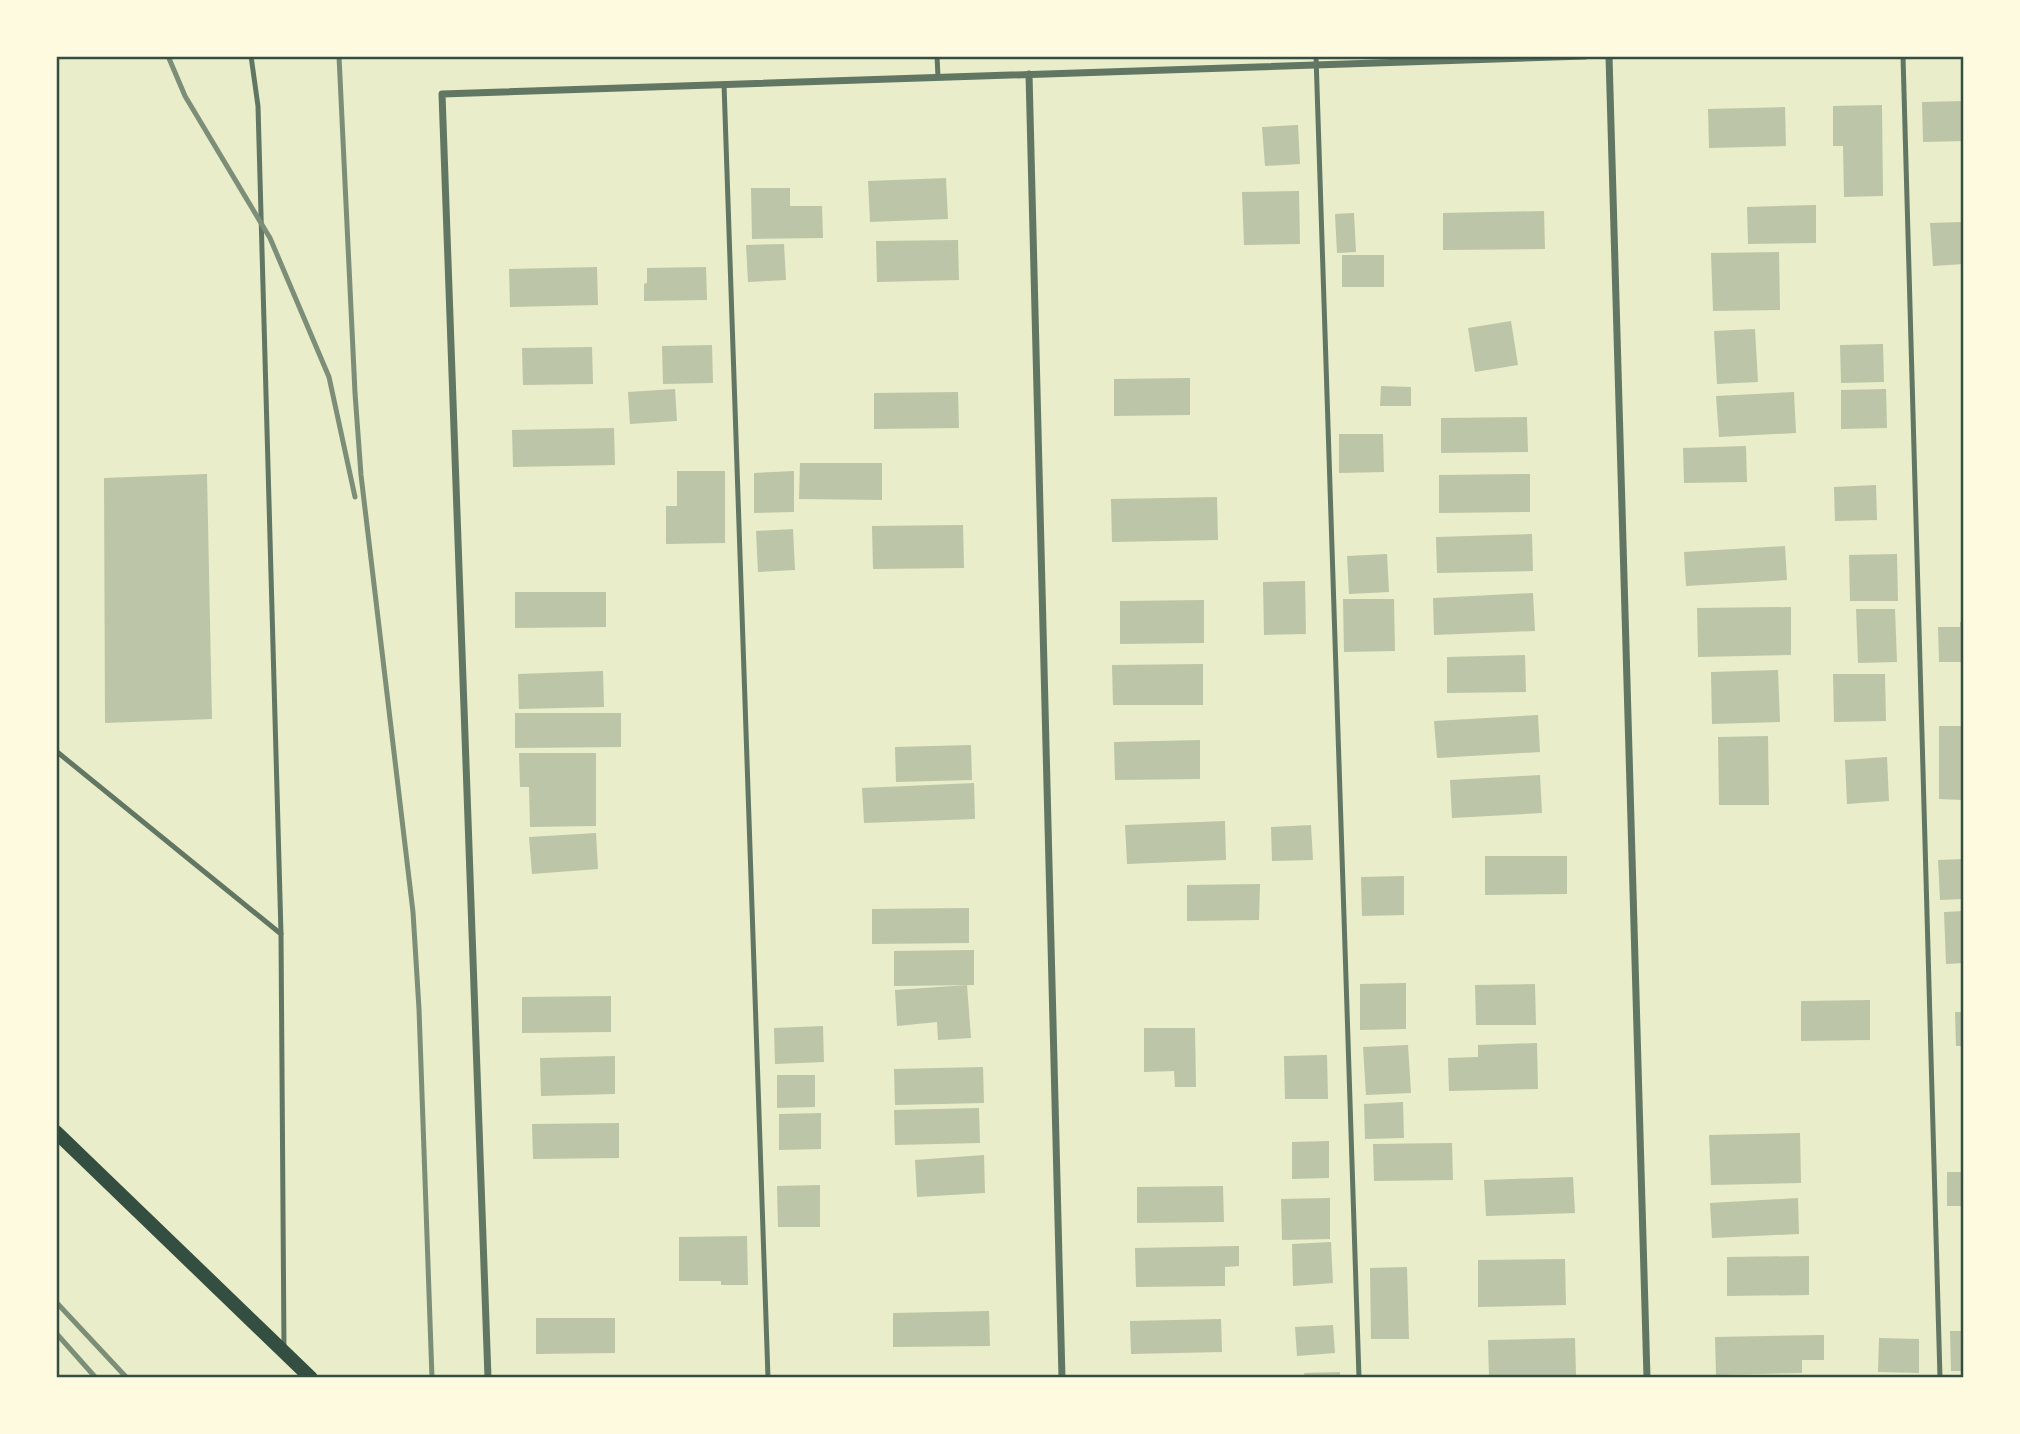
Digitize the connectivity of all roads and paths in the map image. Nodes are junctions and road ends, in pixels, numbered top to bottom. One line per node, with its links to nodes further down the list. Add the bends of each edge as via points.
1 (251, 56): 11 (lane, via 258,106)
2 (937, 56): 8 (lane)
3 (1585, 56): 6 (street)
4 (1609, 56): 19 (street)
5 (1903, 56): 20 (lane)
6 (1316, 60): 7 (street); 18 (lane)
7 (1030, 74): 8 (street); 17 (street)
8 (938, 77): 9 (street)
9 (724, 84): 15 (street, via 442,94); 16 (lane)
10 (56, 751): 11 (lane)
11 (282, 934): 13 (lane)
12 (56, 1132): 13 (main road)
13 (284, 1352): 14 (main road)
14 (311, 1378)
15 (488, 1378)
16 (768, 1378)
17 (1062, 1378)
18 (1359, 1378)
19 (1647, 1378)
20 (1940, 1378)

